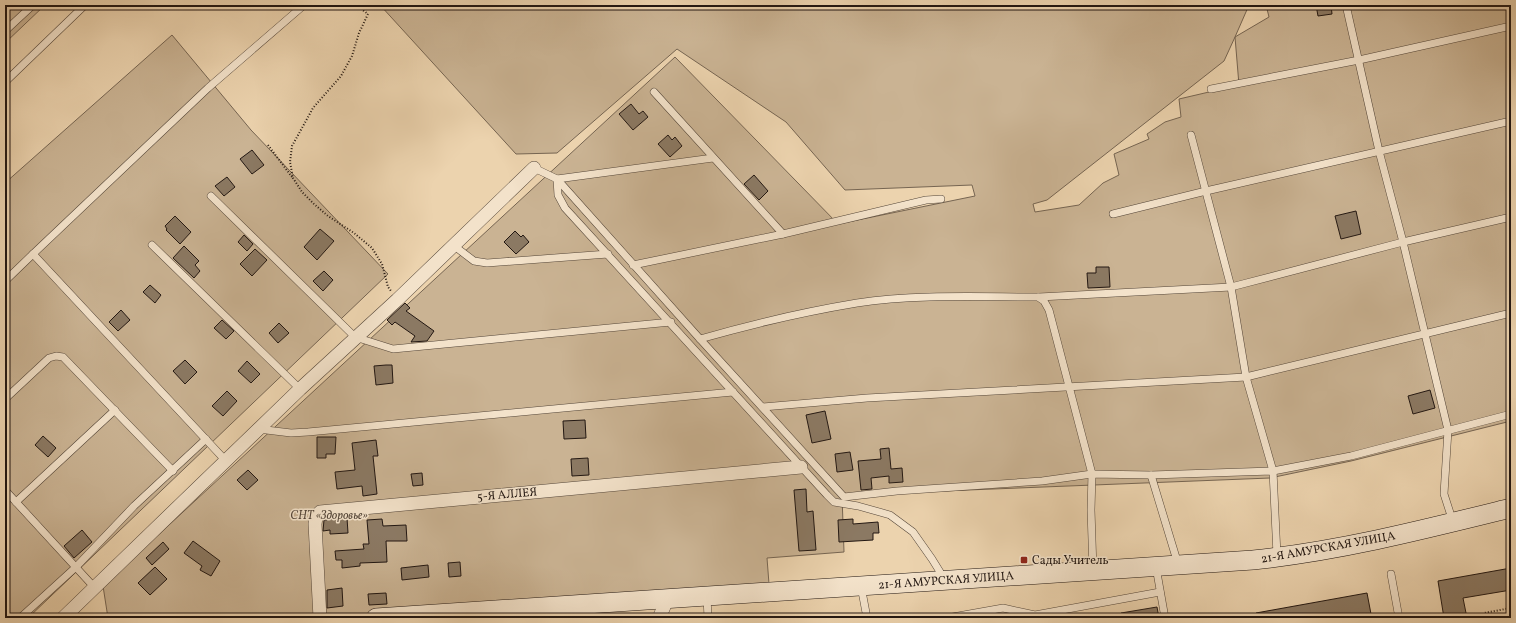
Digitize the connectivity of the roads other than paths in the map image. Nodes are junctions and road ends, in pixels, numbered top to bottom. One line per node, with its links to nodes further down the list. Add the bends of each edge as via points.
1 (33, 5): 6 (lane)
2 (85, 5): 8 (lane)
3 (304, 5): 26 (lane, via 208,88)
4 (1346, 5): 7 (lane)
5 (1511, 26): 7 (lane)
6 (5, 31)
7 (1359, 60): 9 (lane); 13 (lane)
8 (5, 82)
9 (1211, 89)
10 (654, 92): 14 (lane)
11 (1511, 120): 13 (lane)
12 (1192, 135): 17 (lane)
13 (1380, 151): 17 (lane); 23 (lane)
14 (712, 158): 16 (lane); 22 (lane)
15 (534, 168): 16 (lane); 25 (street)
16 (557, 179): 27 (lane, via 561,201); 28 (lane)
17 (1206, 191): 20 (lane); 30 (lane)
18 (211, 196): 35 (lane)
19 (941, 199): 22 (lane, via 926,200)
20 (1113, 214)
21 (1511, 217): 23 (lane)
22 (782, 234): 28 (lane)
23 (1403, 242): 30 (lane); 34 (lane)
24 (152, 245): 39 (lane)
25 (453, 245): 27 (lane, via 474,260 487,263); 35 (street)
26 (33, 254): 29 (lane); 47 (lane)
27 (608, 254): 33 (lane)
28 (633, 265): 36 (lane)
29 (5, 281)
30 (1231, 287): 31 (lane); 37 (lane)
31 (1038, 297): 36 (lane, via 930,297 858,303 760,322); 38 (lane, via 1049,310)
32 (1511, 313): 34 (lane)
33 (670, 322): 35 (lane, via 393,349); 40 (lane)
34 (1424, 334): 37 (lane); 46 (lane)
35 (355, 337): 39 (street)
36 (700, 339): 42 (lane)
37 (1246, 377): 38 (lane); 51 (lane)
38 (1069, 388): 42 (lane, via 867,398); 52 (lane)
39 (300, 389): 45 (street)
40 (733, 392): 45 (lane, via 291,433); 49 (lane)
41 (5, 399): 43 (lane, via 49,358 56,356 63,357)
42 (763, 407): 52 (lane, via 844,497 1042,481)
43 (115, 410): 50 (lane); 55 (lane)
44 (1511, 414): 46 (lane)
45 (258, 429): 48 (street)
46 (1448, 430): 51 (lane, via 1351,456); 57 (lane, via 1444,494)
47 (206, 439): 48 (lane); 50 (lane)
48 (226, 461): 66 (street)
49 (801, 467): 64 (lane, via 834,502 890,515 913,532); 75 (street, 5-Я АЛЛЕЯ, via 320,512 314,524)
50 (173, 471): 60 (lane, via 134,506)
51 (1273, 471): 53 (lane); 58 (lane)
52 (1092, 474): 53 (lane); 62 (lane, via 1090,510)
53 (1152, 475): 59 (lane)
54 (5, 490): 55 (lane)
55 (16, 502): 60 (lane)
56 (1511, 508): 57 (main road, 21-Я АМУРСКАЯ УЛИЦА)
57 (1453, 522): 58 (main road, 21-Я АМУРСКАЯ УЛИЦА)
58 (1277, 558): 59 (main road, 21-Я АМУРСКАЯ УЛИЦА)
59 (1179, 566): 61 (main road, 21-Я АМУРСКАЯ УЛИЦА)
60 (76, 567): 66 (lane); 73 (lane)
61 (1156, 568): 62 (main road, 21-Я АМУРСКАЯ УЛИЦА); 67 (lane)
62 (1093, 572): 64 (main road, 21-Я АМУРСКАЯ УЛИЦА)
63 (1391, 574): 82 (lane)
64 (945, 580): 65 (main road, 21-Я АМУРСКАЯ УЛИЦА)
65 (861, 586): 68 (main road, 21-Я АМУРСКАЯ УЛИЦА); 79 (lane)
66 (94, 587): 74 (street)
67 (1160, 592): 71 (lane); 81 (lane)
68 (707, 597): 69 (main road, 21-Я АМУРСКАЯ УЛИЦА); 78 (lane)
69 (667, 600): 70 (main road, 21-Я АМУРСКАЯ УЛИЦА); 77 (street)
70 (538, 613): 72 (main road, 21-Я АМУРСКАЯ УЛИЦА)
71 (1036, 616): 80 (lane, via 1003,608)
72 (421, 617): 76 (main road, 21-Я АМУРСКАЯ УЛИЦА)
73 (20, 618)
74 (62, 618)
75 (320, 618)
76 (376, 618)
77 (659, 618)
78 (708, 618)
79 (867, 618)
80 (947, 618)
81 (1165, 618)
82 (1399, 618)

